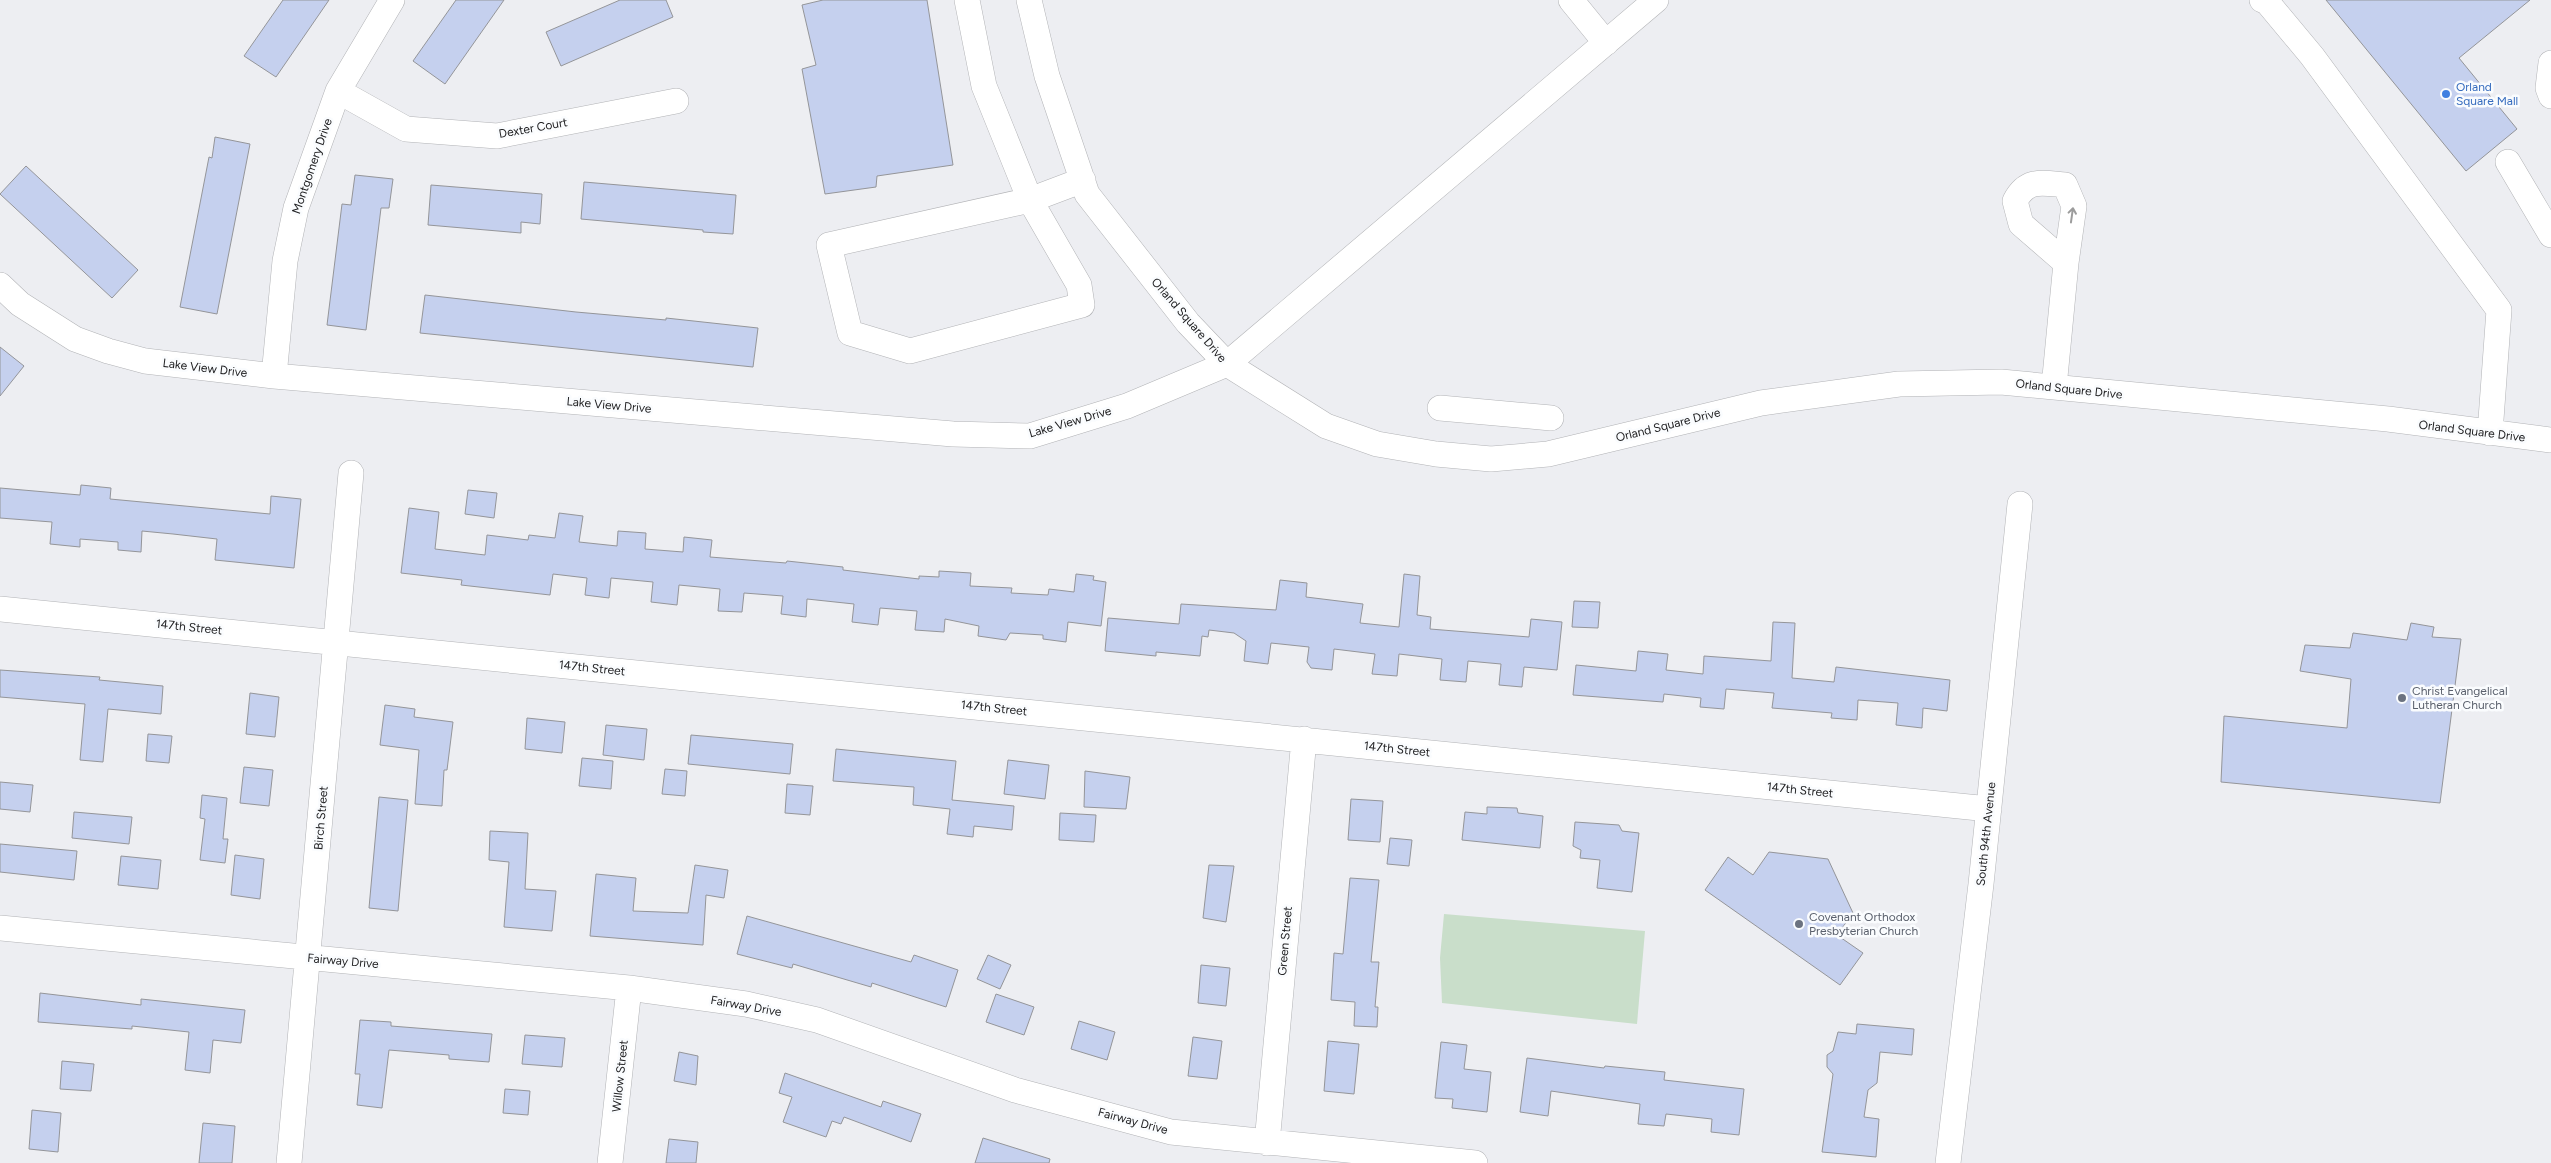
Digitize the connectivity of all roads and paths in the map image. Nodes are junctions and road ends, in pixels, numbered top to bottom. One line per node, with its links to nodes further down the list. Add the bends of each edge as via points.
1 (392, 0): 9 (street, Montgomery Drive)
2 (967, 0): 14 (street, via 984,86)
3 (1028, 0): 13 (street, Orland Square Drive, via 1047,76)
4 (1570, 0): 7 (street)
5 (1656, 0): 7 (street, Lake View Drive)
6 (2262, 0): 23 (street, via 2312,56 2500,310)
7 (1606, 43): 18 (street, Lake View Drive)
8 (2551, 63): 10 (street, via 2548,88)
9 (338, 91): 11 (street, Dexter Court, via 406,129 498,136); 19 (street, Montgomery Drive, via 294,217 285,262)
10 (2551, 96)
11 (676, 101)
12 (2508, 162): 15 (street)
13 (1083, 180): 14 (street); 18 (street, Orland Square Drive, via 1087,194 1188,323)
14 (1030, 200): 14 (street, via 1079,285 1082,305 910,351 850,334 829,245)
15 (2551, 235)
16 (2066, 263): 20 (street)
17 (0, 284): 19 (street, Lake View Drive, via 20,304 51,325 75,339 108,351 145,361)
18 (1227, 364): 19 (street, Lake View Drive, via 1126,406 1030,436 953,434); 20 (street, Orland Square Drive, via 1326,426 1377,444 1491,459 1548,454 1761,403 1899,384 2001,382)
19 (274, 376)
20 (2054, 387): 23 (street, Orland Square Drive, via 2388,419)
21 (1440, 408): 22 (street)
22 (1551, 418)
23 (2490, 433): 24 (street, Orland Square Drive)
24 (2551, 440)
25 (351, 473): 28 (street, Birch Street)
26 (2020, 504): 30 (street, South 94th Avenue)
27 (0, 609): 28 (street, 147th Street)
28 (337, 642): 29 (street, 147th Street); 32 (street, Birch Street)
29 (1304, 740): 30 (street, 147th Street); 34 (street, Green Street)
30 (1989, 809): 38 (street, South 94th Avenue)
31 (0, 928): 32 (street, Fairway Drive)
32 (308, 958): 33 (street, Fairway Drive); 35 (street, Birch Street)
33 (629, 988): 34 (street, Fairway Drive, via 746,1004 817,1020 1016,1090 1171,1132); 36 (street, Willow Street)
34 (1266, 1143): 37 (street, Fairway Drive)
35 (288, 1163)
36 (610, 1163)
37 (1475, 1163)
38 (1948, 1163)

